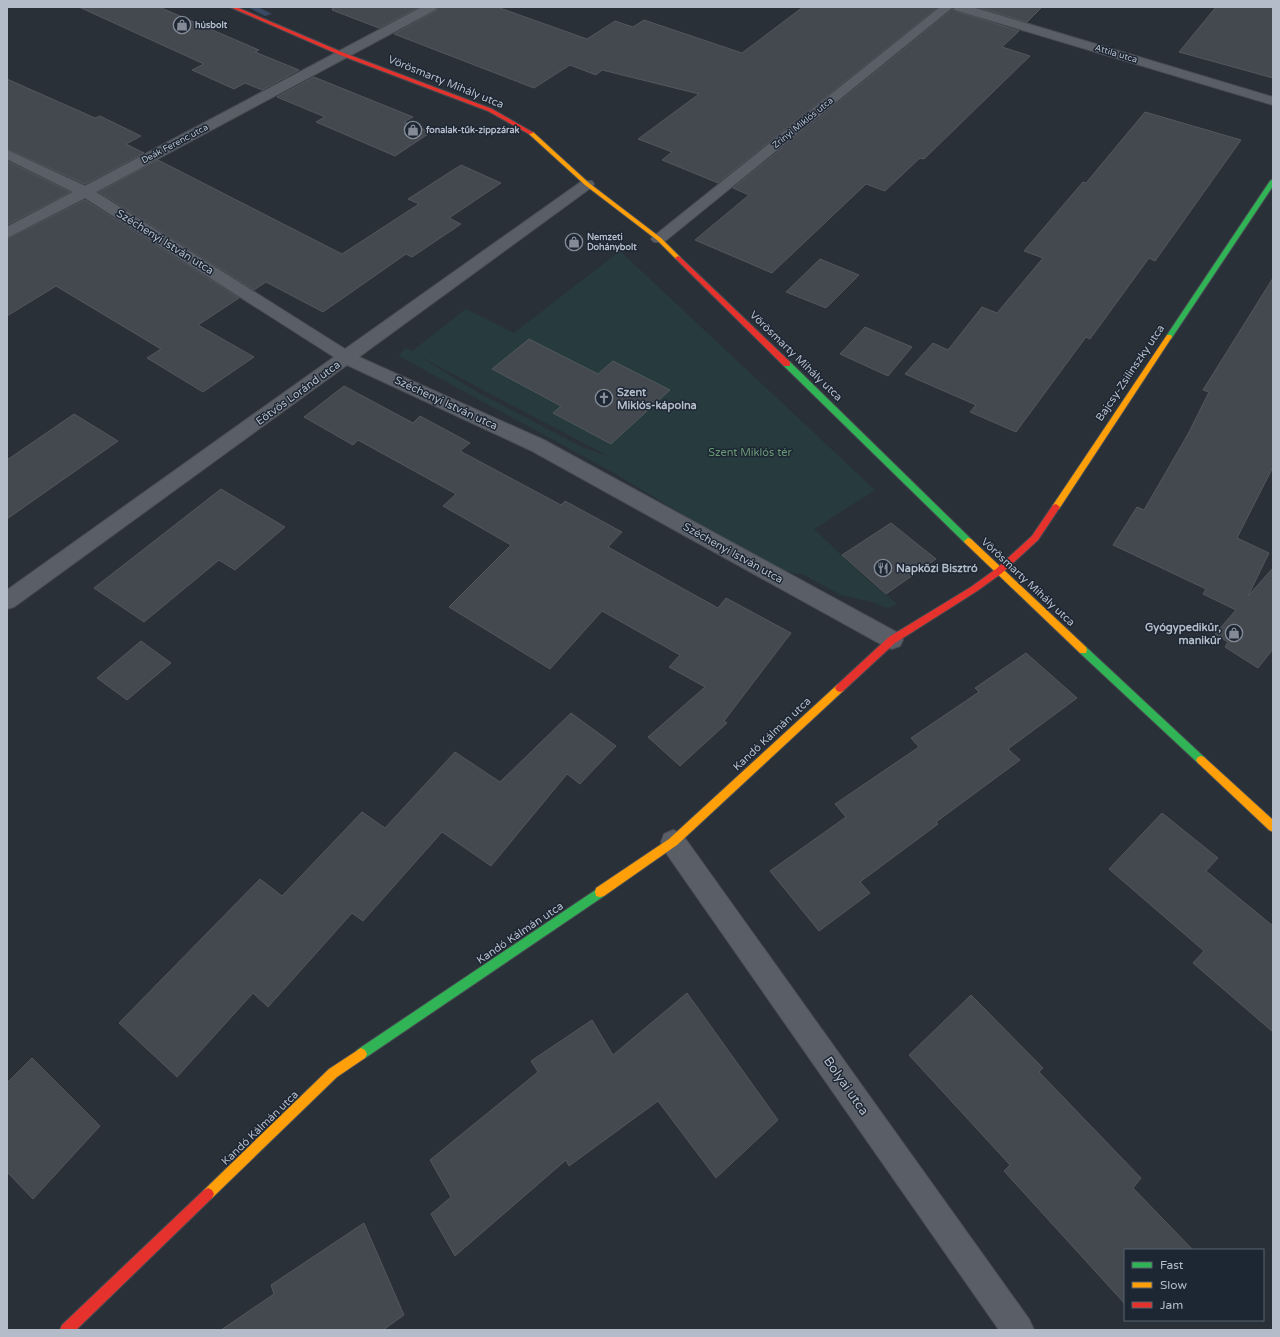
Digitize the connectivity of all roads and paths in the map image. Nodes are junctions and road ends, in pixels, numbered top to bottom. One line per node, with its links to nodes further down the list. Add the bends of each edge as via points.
1 (232, 7): 5 (street, Vörösmarty Mihály utca)
2 (431, 7): 5 (street, Deák Ferenc utca)
3 (947, 7): 12 (street, Zrínyi Miklós utca)
4 (959, 7): 6 (street, Attila utca)
5 (342, 54): 9 (street, Vörösmarty Mihály utca, via 490,110 536,136); 10 (street, Deák Ferenc utca)
6 (1273, 101)
7 (7, 154): 10 (street, Széchenyi István utca)
8 (1273, 181): 14 (street, Bajcsy-Zsilinszky utca, via 1035,538)
9 (588, 184): 12 (street, Vörösmarty Mihály utca); 13 (street, Eötvös Loránd utca)
10 (86, 192): 11 (street, Deák Ferenc utca); 13 (street, Széchenyi István utca)
11 (7, 233)
12 (659, 239): 14 (street, Vörösmarty Mihály utca)
13 (347, 358): 15 (street, Eötvös Loránd utca); 16 (street, Széchenyi István utca, via 537,445)
14 (998, 571): 16 (street, Kandó Kálmán utca); 17 (street, Vörösmarty Mihály utca)
15 (7, 601)
16 (892, 640): 18 (street, Kandó Kálmán utca)
17 (1273, 827)
18 (673, 842): 19 (street, Kandó Kálmán utca, via 514,953 333,1073); 20 (street, Bolyai utca)
19 (68, 1330)
20 (1018, 1330)

